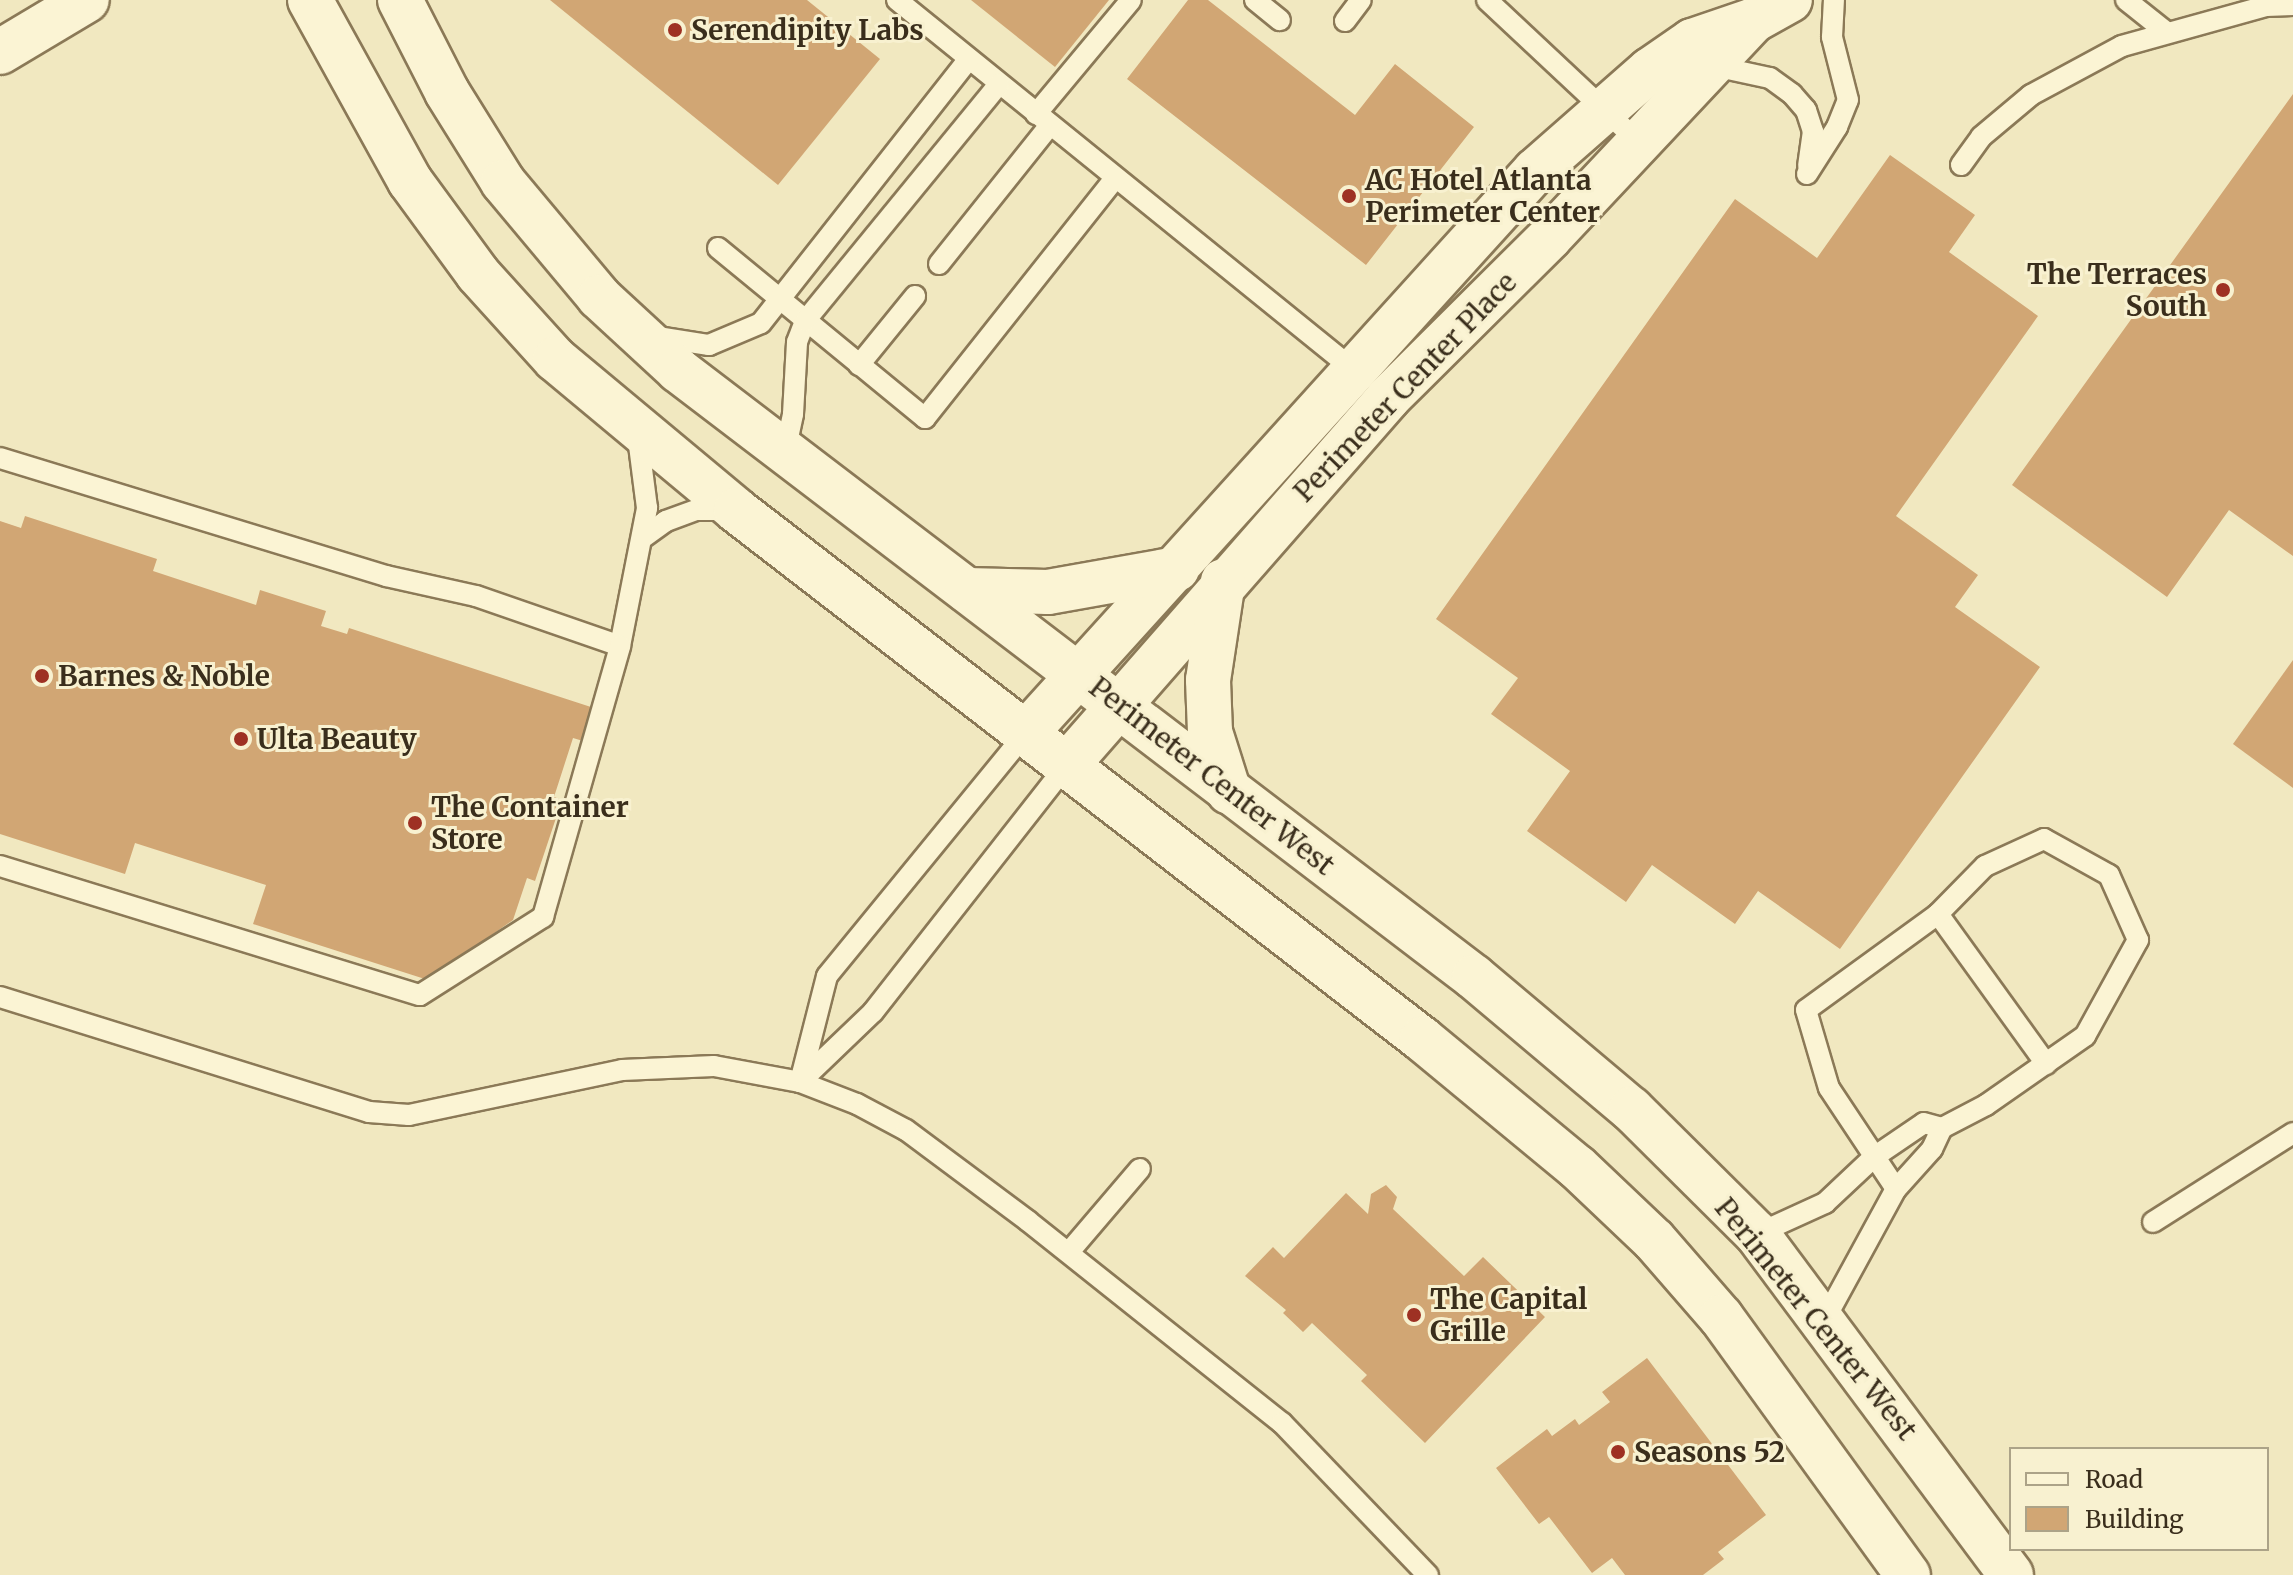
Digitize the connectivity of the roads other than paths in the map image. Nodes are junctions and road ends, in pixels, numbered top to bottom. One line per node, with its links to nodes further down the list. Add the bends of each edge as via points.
1 (87, 0): 16 (main road)
2 (310, 0): 33 (main road, via 383,137 442,228 523,326)
3 (400, 0): 30 (main road, Perimeter Center West, via 447,92 503,182 563,259)
4 (897, 0): 17 (lane)
5 (1131, 0): 21 (lane)
6 (1255, 0): 13 (lane)
7 (1361, 0): 14 (lane)
8 (1487, 0): 20 (lane)
9 (1834, 0): 18 (lane, via 1832,37 1848,100 1807,174 1813,131 1806,110 1770,78)
10 (2126, 0): 15 (lane)
11 (2293, 5): 15 (lane, via 2266,6)
12 (1772, 10): 18 (main road, Perimeter Center Place); 20 (main road, Perimeter Center Place, via 1692,41)
13 (1280, 20)
14 (1345, 21)
15 (2165, 31): 23 (lane, via 2122,46 2031,95 1981,137)
16 (0, 52)
17 (969, 59): 19 (lane); 28 (lane)
18 (1714, 66): 22 (main road, Perimeter Center Place)
19 (999, 84): 21 (lane); 29 (lane)
20 (1605, 108): 22 (lane); 32 (main road, Perimeter Center Place, via 1535,171)
21 (1043, 120): 24 (lane); 26 (lane)
22 (1639, 142): 39 (main road, Perimeter Center Place, via 1388,398)
23 (1961, 165)
24 (1115, 178): 31 (lane, via 925,418); 32 (lane)
25 (718, 248): 28 (lane)
26 (939, 264)
27 (915, 296): 31 (lane)
28 (777, 297): 29 (lane); 30 (lane, via 761,323 709,345)
29 (805, 321): 31 (lane); 34 (lane, via 797,342)
30 (637, 335): 34 (main road, Perimeter Center West)
31 (859, 365)
32 (1354, 370): 38 (main road, Perimeter Center Place)
33 (634, 428): 36 (main road); 37 (lane, via 645,471)
34 (785, 452): 40 (main road, Perimeter Center West)
35 (0, 458): 41 (lane, via 386,576 476,596)
36 (736, 510): 37 (lane, via 697,510 666,521); 44 (main road)
37 (644, 537): 41 (lane)
38 (1177, 569): 40 (main road, via 1048,592); 42 (main road, Perimeter Center Place)
39 (1223, 581): 43 (main road, Perimeter Center Place); 46 (main road, via 1208,680 1210,732)
40 (967, 590): 42 (main road, Perimeter Center West)
41 (620, 646): 47 (lane, via 543,917 420,995)
42 (1078, 673): 43 (main road, Perimeter Center West); 44 (main road, Perimeter Center Place)
43 (1119, 703): 45 (main road, Perimeter Center Place); 46 (main road, Perimeter Center West)
44 (1025, 734): 45 (main road); 51 (lane, via 827,976)
45 (1067, 765): 51 (lane, via 873,1012); 62 (main road, via 1422,1039 1577,1167 1654,1240 1807,1429)
46 (1229, 792): 58 (main road, Perimeter Center West, via 1474,977 1631,1109)
47 (0, 866)
48 (1938, 914): 50 (lane); 50 (lane, via 1985,866 2044,839 2109,875 2138,940 2085,1036); 54 (lane, via 1806,1010 1829,1088)
49 (0, 997): 51 (lane, via 369,1112 409,1115 622,1070 714,1066)
50 (2046, 1064): 52 (lane)
51 (800, 1082): 59 (lane, via 906,1130)
52 (1942, 1128): 54 (lane, via 1924,1123); 56 (lane, via 1932,1149)
53 (2293, 1133): 57 (lane)
54 (1874, 1157): 56 (lane); 58 (lane, via 1825,1203)
55 (1140, 1169): 59 (lane)
56 (1896, 1189): 60 (lane)
57 (2153, 1222)
58 (1757, 1234): 60 (main road, Perimeter Center West)
59 (1069, 1252): 61 (lane, via 1282,1423)
60 (1825, 1319): 63 (main road, Perimeter Center West)
61 (1428, 1575)
62 (1908, 1575)
63 (2011, 1575)

